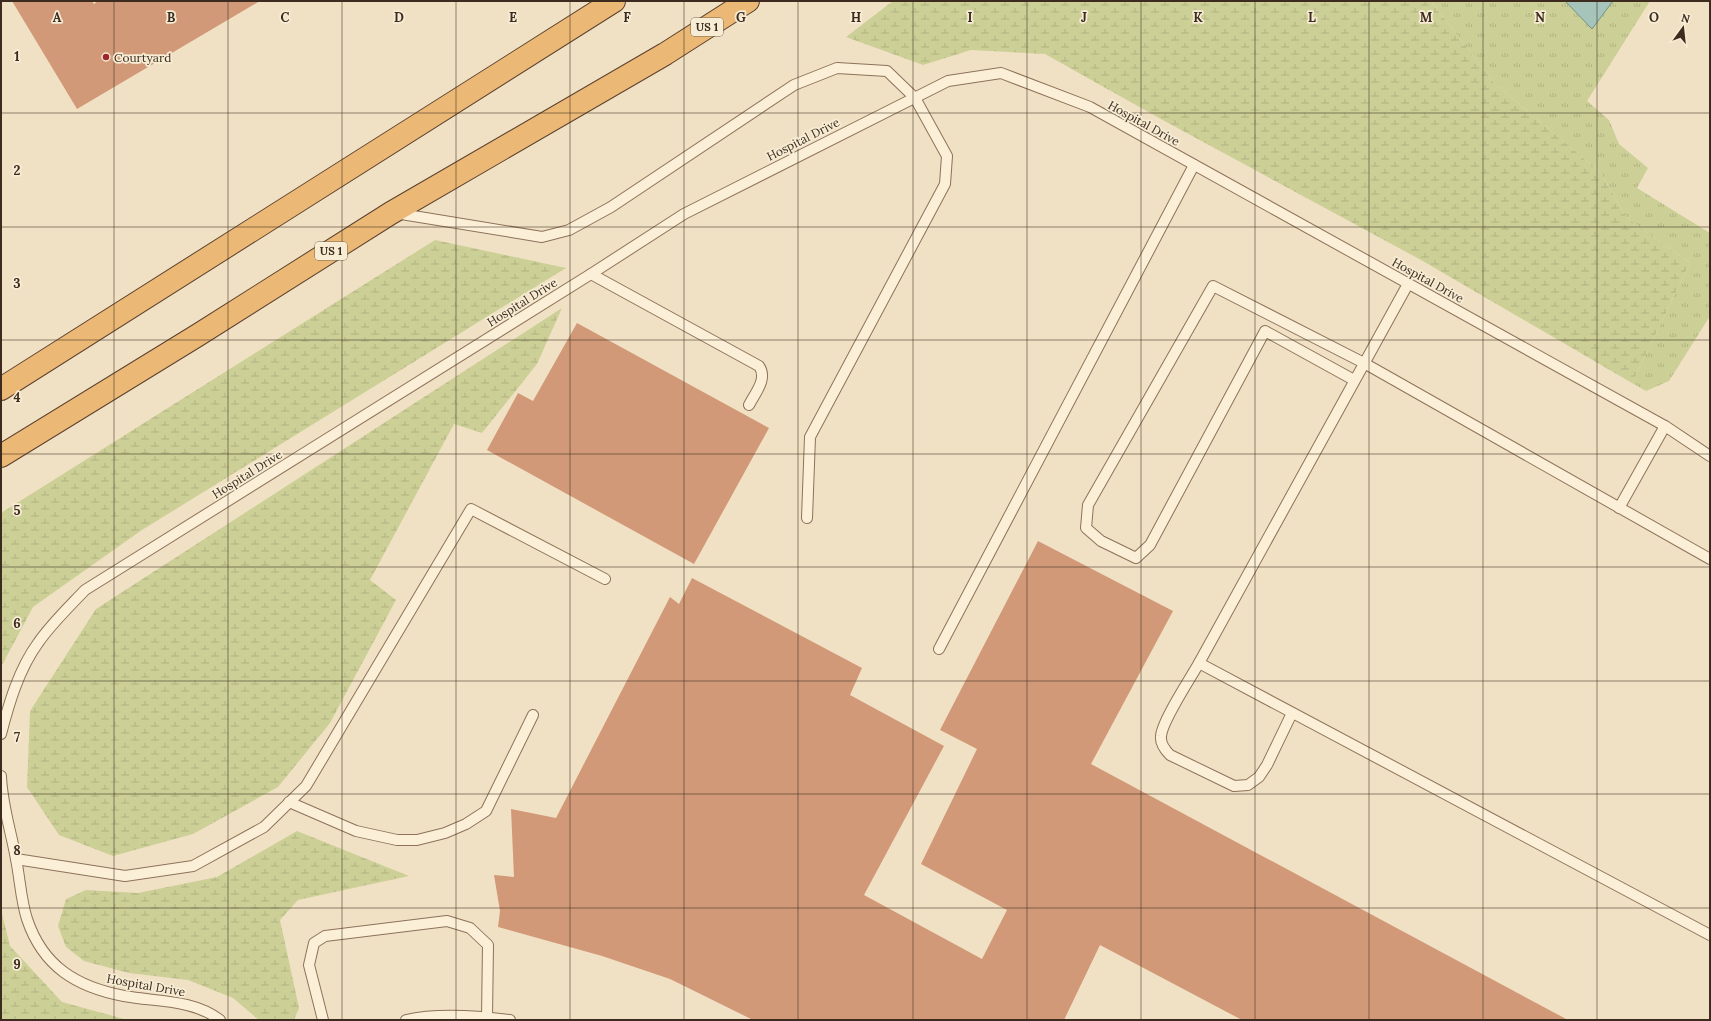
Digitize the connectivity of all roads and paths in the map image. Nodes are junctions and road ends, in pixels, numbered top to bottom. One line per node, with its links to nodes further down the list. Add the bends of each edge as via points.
1 (748, 1): 5 (highway, US 1, via 665,54)
2 (609, 3): 10 (highway)
3 (915, 98): 4 (lane, Hospital Drive, via 948,81 1001,73 1090,107); 5 (lane, via 887,71 837,68 794,84 611,208 569,230 542,237); 6 (lane, Hospital Drive, via 684,214); 16 (lane, via 947,156 945,184 810,437)
4 (1194, 165): 7 (lane, Hospital Drive); 19 (lane)
5 (391, 213): 13 (highway, US 1)
6 (591, 274): 11 (lane, via 759,366 763,372 762,379); 23 (lane, Hospital Drive, via 85,590 37,644 21,673 8,706)
7 (1408, 284): 8 (lane); 12 (lane, Hospital Drive)
8 (1364, 363): 9 (lane); 9 (lane, via 1213,286 1088,506 1086,528 1101,541 1136,558 1150,545 1265,331); 15 (lane)
9 (1354, 380): 20 (lane)
10 (1, 389)
11 (749, 405)
12 (1665, 426): 14 (lane, Hospital Drive); 15 (lane)
13 (1, 456)
14 (1710, 456)
15 (1619, 508): 17 (lane)
16 (807, 518)
17 (1710, 559)
18 (606, 579): 25 (lane, via 470,509 306,786)
19 (939, 649)
20 (1198, 663): 21 (lane); 21 (lane, via 1165,724 1161,737 1163,748 1170,755 1234,786 1248,785 1259,777 1267,765)
21 (1292, 713): 27 (lane)
22 (533, 715): 25 (lane, via 486,811 445,833 417,840 396,840 356,831)
23 (1, 734)
24 (1, 776): 26 (lane, Hospital Drive, via 6,816)
25 (289, 802): 26 (lane, via 264,827 193,866 125,876)
26 (16, 859): 29 (lane, Hospital Drive, via 27,919 37,941 57,968 94,989 185,1004 211,1013)
27 (1710, 935)
28 (487, 1017): 30 (lane, via 488,945 470,928 447,921 325,936 314,943 308,965); 31 (lane, via 421,1017); 32 (lane)
29 (220, 1020)
30 (323, 1020)
31 (406, 1020)
32 (510, 1020)

